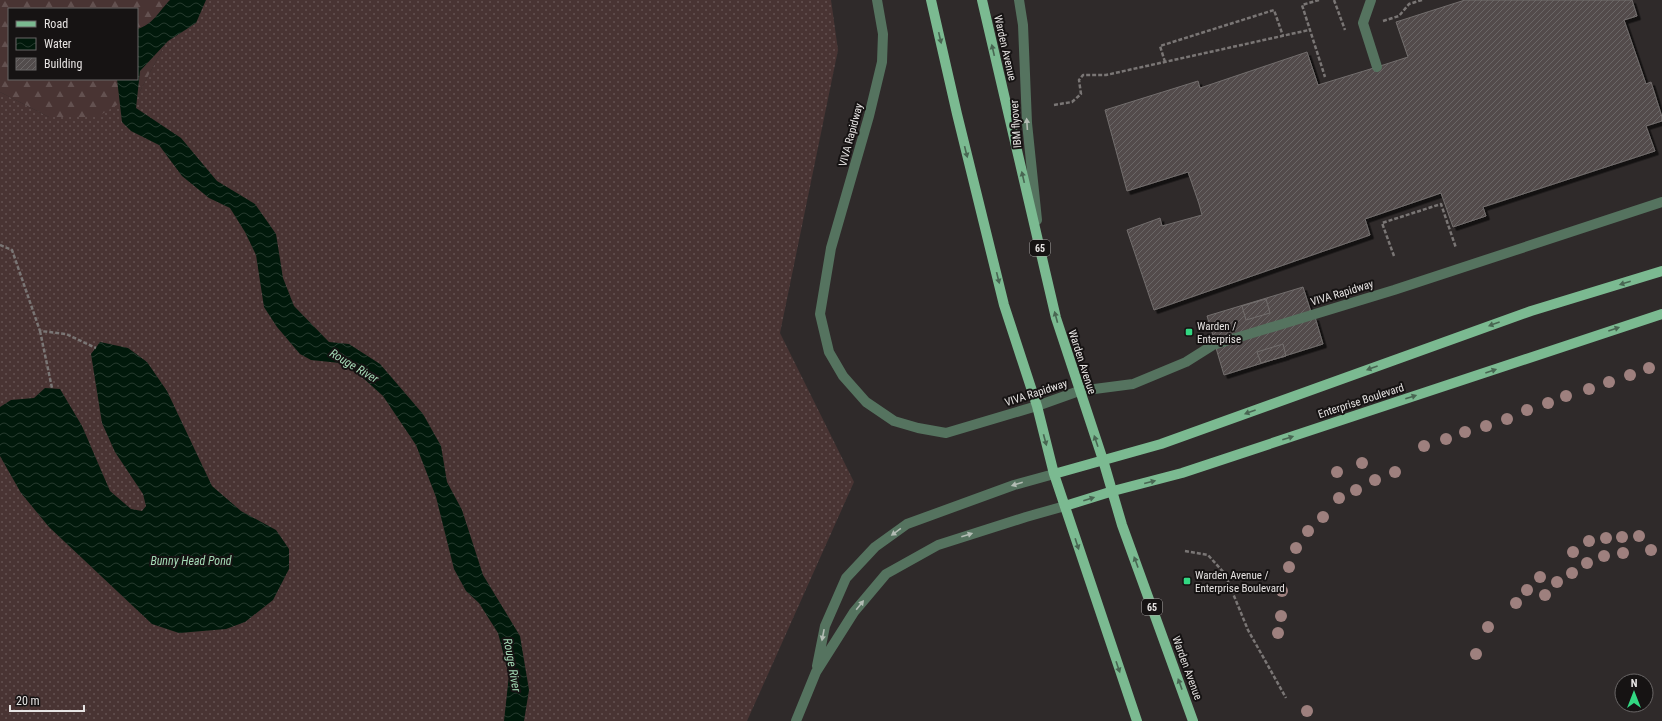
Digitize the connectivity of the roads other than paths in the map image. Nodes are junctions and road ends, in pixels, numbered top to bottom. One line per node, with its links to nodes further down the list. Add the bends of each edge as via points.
1 (877, 0): 12 (lane, VIVA Rapidway, via 882,34 882,62 831,248 820,314 829,352 843,376 866,402 894,421 918,428 946,433)
2 (931, 0): 12 (main road, one-way to 12, via 1004,305)
3 (982, 0): 8 (main road, Warden Avenue / 65, one-way to 3)
4 (1019, 0): 8 (lane, IBM flyover, one-way to 4)
5 (1371, 0): 6 (lane, via 1363,22)
6 (1377, 67)
7 (1662, 202): 11 (lane, VIVA Rapidway, via 1394,290 1212,345 1186,362 1133,384)
8 (1039, 246): 11 (main road, Warden Avenue / 65, one-way to 8, via 1056,318)
9 (1662, 271): 13 (main road, one-way to 13, via 1531,311 1161,444)
10 (1662, 314): 15 (main road, Enterprise Boulevard, one-way to 10, via 1182,473)
11 (1079, 391): 12 (lane, VIVA Rapidway); 13 (main road, Warden Avenue / 65, one-way to 11)
12 (1036, 406): 14 (main road, one-way to 14)
13 (1103, 460): 14 (main road); 15 (main road, Warden Avenue / 65)
14 (1054, 474): 16 (main road); 17 (lane, one-way to 17, via 1014,485 907,524 875,547 846,578 824,626)
15 (1113, 491): 16 (main road, Enterprise Boulevard, one-way to 15); 20 (main road, Warden Avenue / 65, one-way to 15, via 1122,524)
16 (1065, 506): 17 (lane, one-way to 16, via 854,612 886,574 938,545); 19 (main road, one-way to 19)
17 (816, 672): 18 (lane)
18 (796, 721)
19 (1137, 721)
20 (1193, 721)

